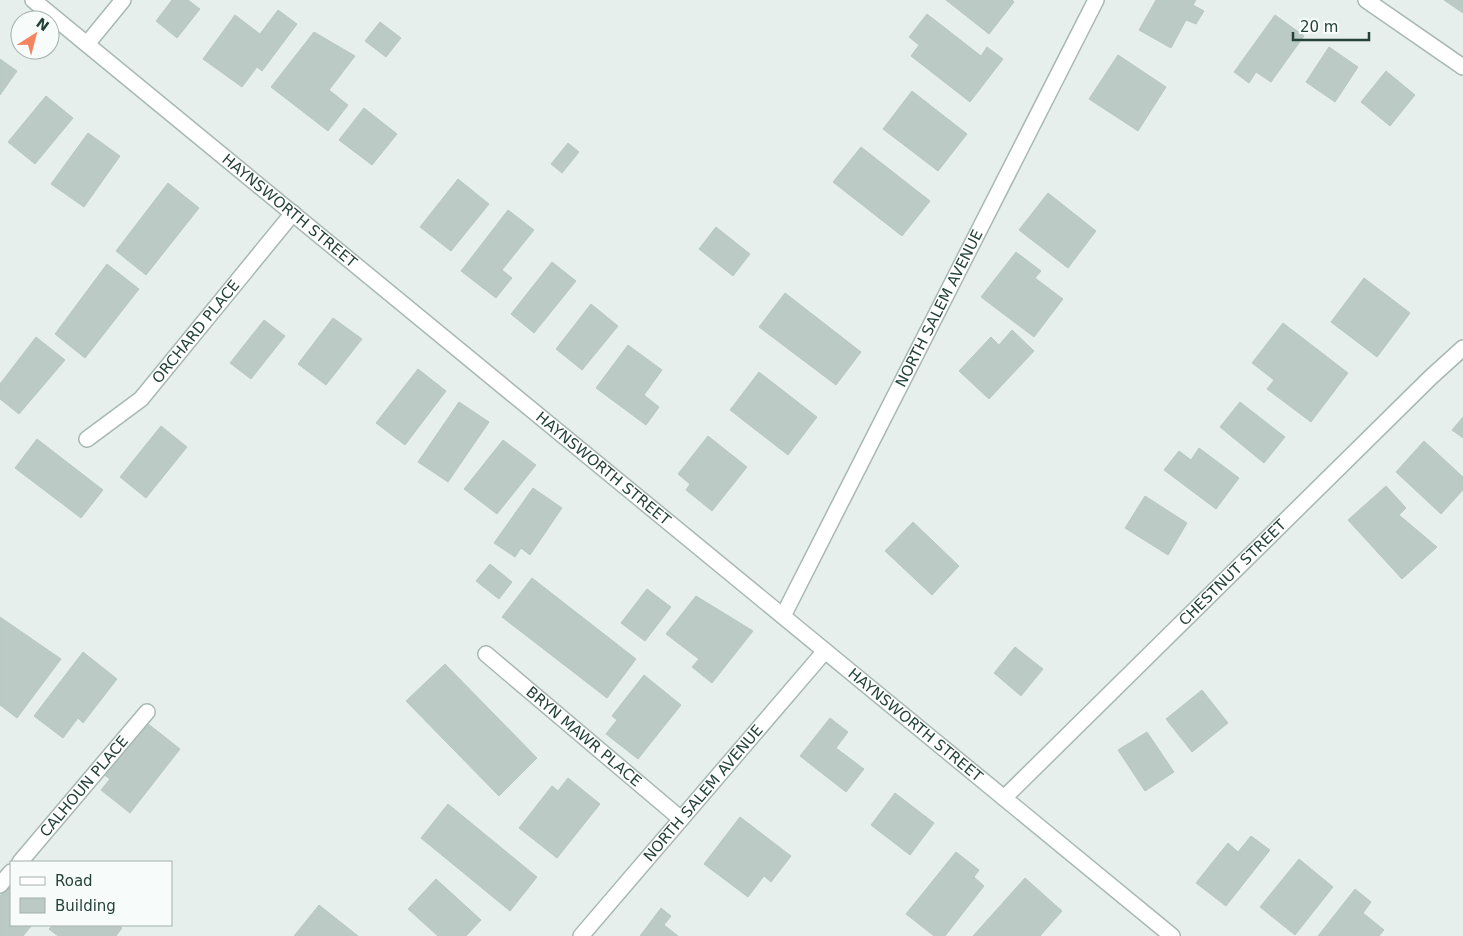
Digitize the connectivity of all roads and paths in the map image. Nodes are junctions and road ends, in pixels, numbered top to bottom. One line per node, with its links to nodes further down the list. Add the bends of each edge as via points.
1 (33, 0): 5 (street, HAYNSWORTH STREET)
2 (123, 0): 5 (street)
3 (1096, 0): 10 (street, NORTH SALEM AVENUE)
4 (1366, 0): 6 (street)
5 (87, 44): 7 (street, HAYNSWORTH STREET)
6 (1463, 67)
7 (293, 213): 9 (street, ORCHARD PLACE, via 141,399); 10 (street, HAYNSWORTH STREET)
8 (1463, 348): 14 (street, CHESTNUT STREET)
9 (87, 439)
10 (783, 616): 11 (street, HAYNSWORTH STREET)
11 (826, 651): 14 (street, HAYNSWORTH STREET); 15 (street, NORTH SALEM AVENUE)
12 (486, 654): 15 (street, BRYN MAWR PLACE)
13 (147, 712): 16 (street, CALHOUN PLACE)
14 (1004, 798): 20 (street, HAYNSWORTH STREET)
15 (681, 819): 19 (street, NORTH SALEM AVENUE)
16 (21, 861)
17 (10, 873): 18 (street)
18 (0, 885)
19 (580, 936)
20 (1172, 936)

